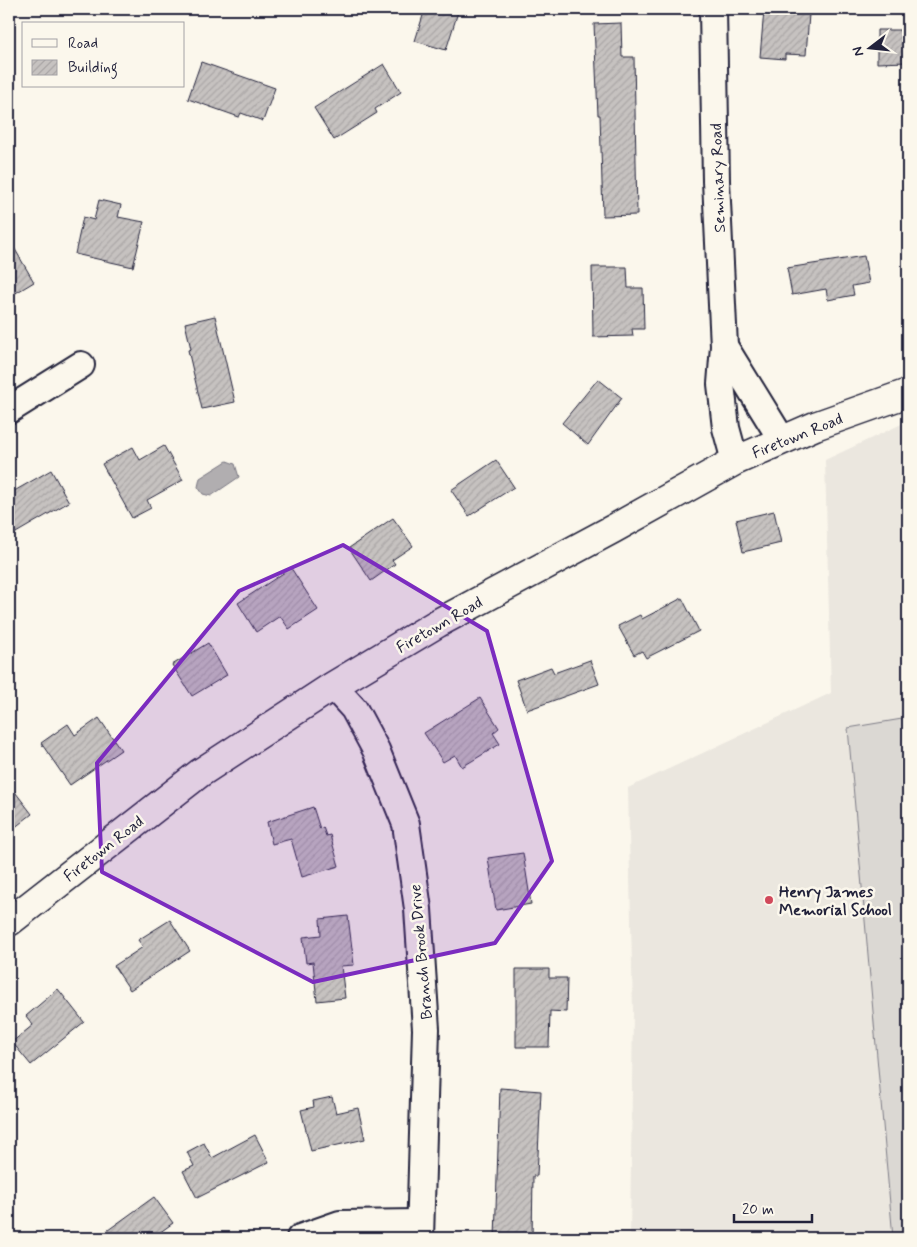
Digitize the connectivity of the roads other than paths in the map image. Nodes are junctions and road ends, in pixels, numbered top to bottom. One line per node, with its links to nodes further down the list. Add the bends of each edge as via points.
1 (713, 9): 2 (street, Seminary Road, via 716,181)
2 (724, 346): 6 (street, Seminary Road); 7 (street, Seminary Road, via 721,384 726,428)
3 (81, 365): 5 (street)
4 (908, 393): 6 (street, Firetown Road)
5 (9, 410)
6 (782, 440): 7 (street, Firetown Road)
7 (735, 461): 8 (street, Firetown Road, via 438,623)
8 (333, 686): 9 (street, Firetown Road, via 200,773); 10 (street, Branch Brook Drive, via 354,709 376,750 406,824 418,910 426,1029)
9 (9, 922)
10 (420, 1230): 11 (street, via 340,1224)
11 (300, 1238)

